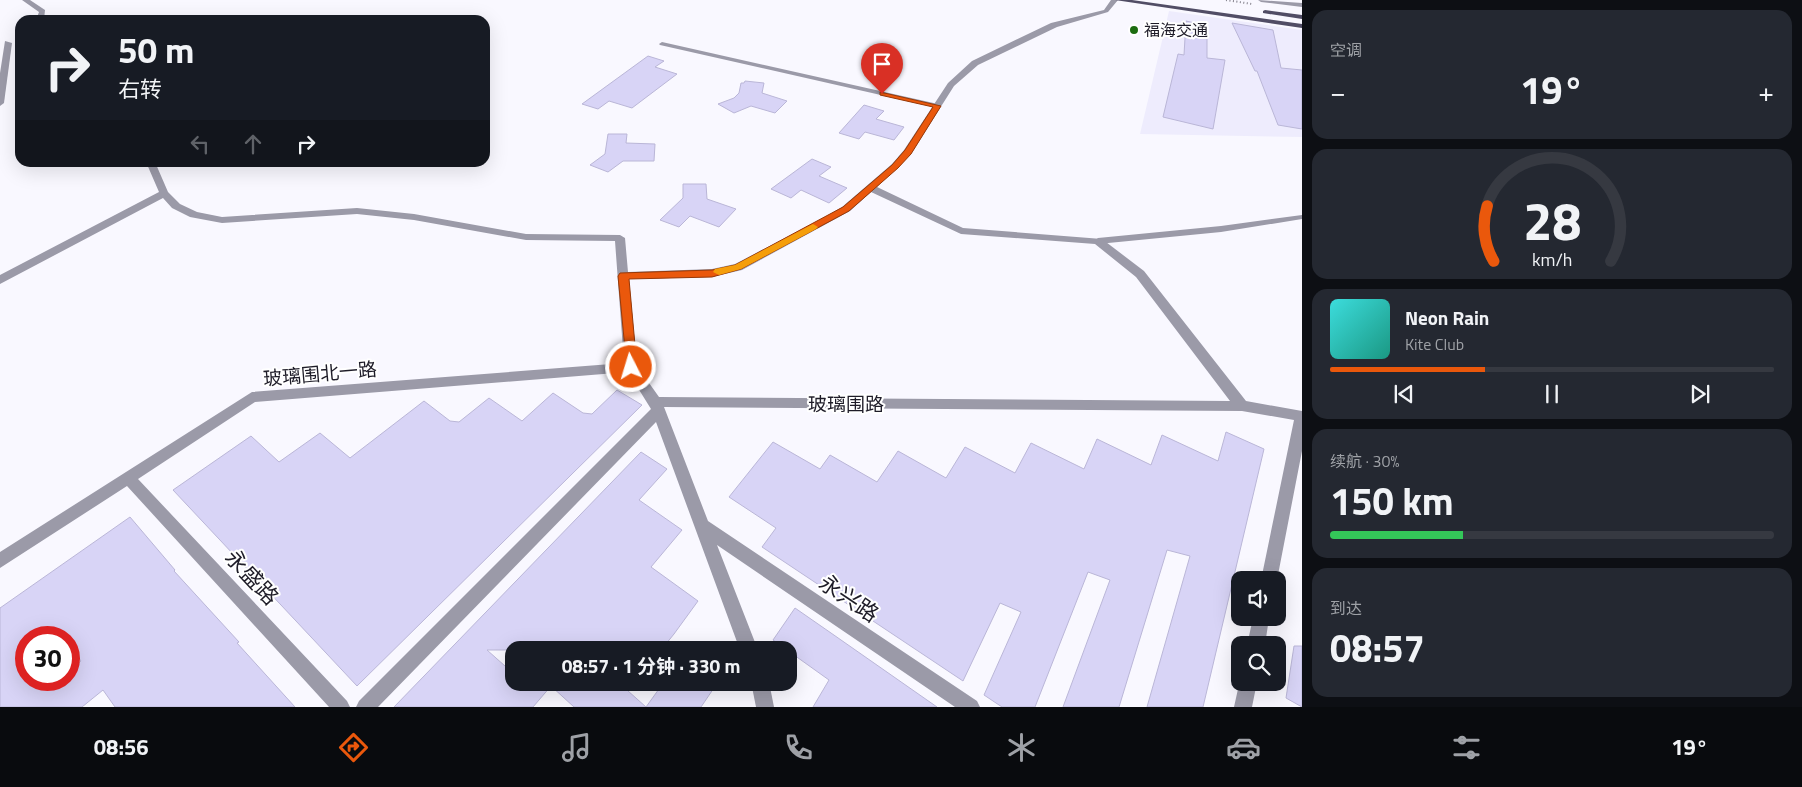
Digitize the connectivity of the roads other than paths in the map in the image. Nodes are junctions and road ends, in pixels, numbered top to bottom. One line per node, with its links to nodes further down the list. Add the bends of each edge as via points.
1 (24, 0): 6 (street, via 43,11)
2 (1116, 0): 8 (main road); 12 (street, via 1106,11 1095,10 1054,25 982,58 962,73)
3 (1261, 0): 4 (lane)
4 (1302, 5)
5 (1253, 10): 7 (main road)
6 (42, 15)
7 (1302, 17)
8 (1302, 26)
9 (7, 43): 11 (street)
10 (662, 44): 12 (lane)
11 (0, 103)
12 (938, 106): 14 (street, via 908,152)
13 (152, 167): 15 (street)
14 (871, 188): 17 (street, via 961,231); 18 (street, via 846,209 738,267 712,273)
15 (164, 193): 18 (street, via 176,206 194,215 222,220 357,211 414,217 526,237 620,238); 19 (street)
16 (1302, 216): 17 (lane, via 1221,229)
17 (1098, 241): 22 (street, via 1140,274)
18 (623, 276): 20 (street)
19 (0, 280)
20 (631, 367): 21 (street); 24 (street, 玻璃围北一路, via 252,398)
21 (656, 406): 22 (street, 玻璃围路); 25 (street); 32 (street)
22 (1242, 406): 23 (street, 玻璃围路)
23 (1302, 416): 27 (street)
24 (129, 478): 26 (street, 玻璃围北一路); 31 (street, 永盛路)
25 (702, 526): 28 (street); 34 (street, 永兴路)
26 (0, 561)
27 (1271, 571)
28 (746, 641)
29 (762, 691): 33 (street)
30 (1246, 691): 35 (street)
31 (341, 707)
32 (365, 707)
33 (765, 707)
34 (972, 707)
35 (1243, 707)

